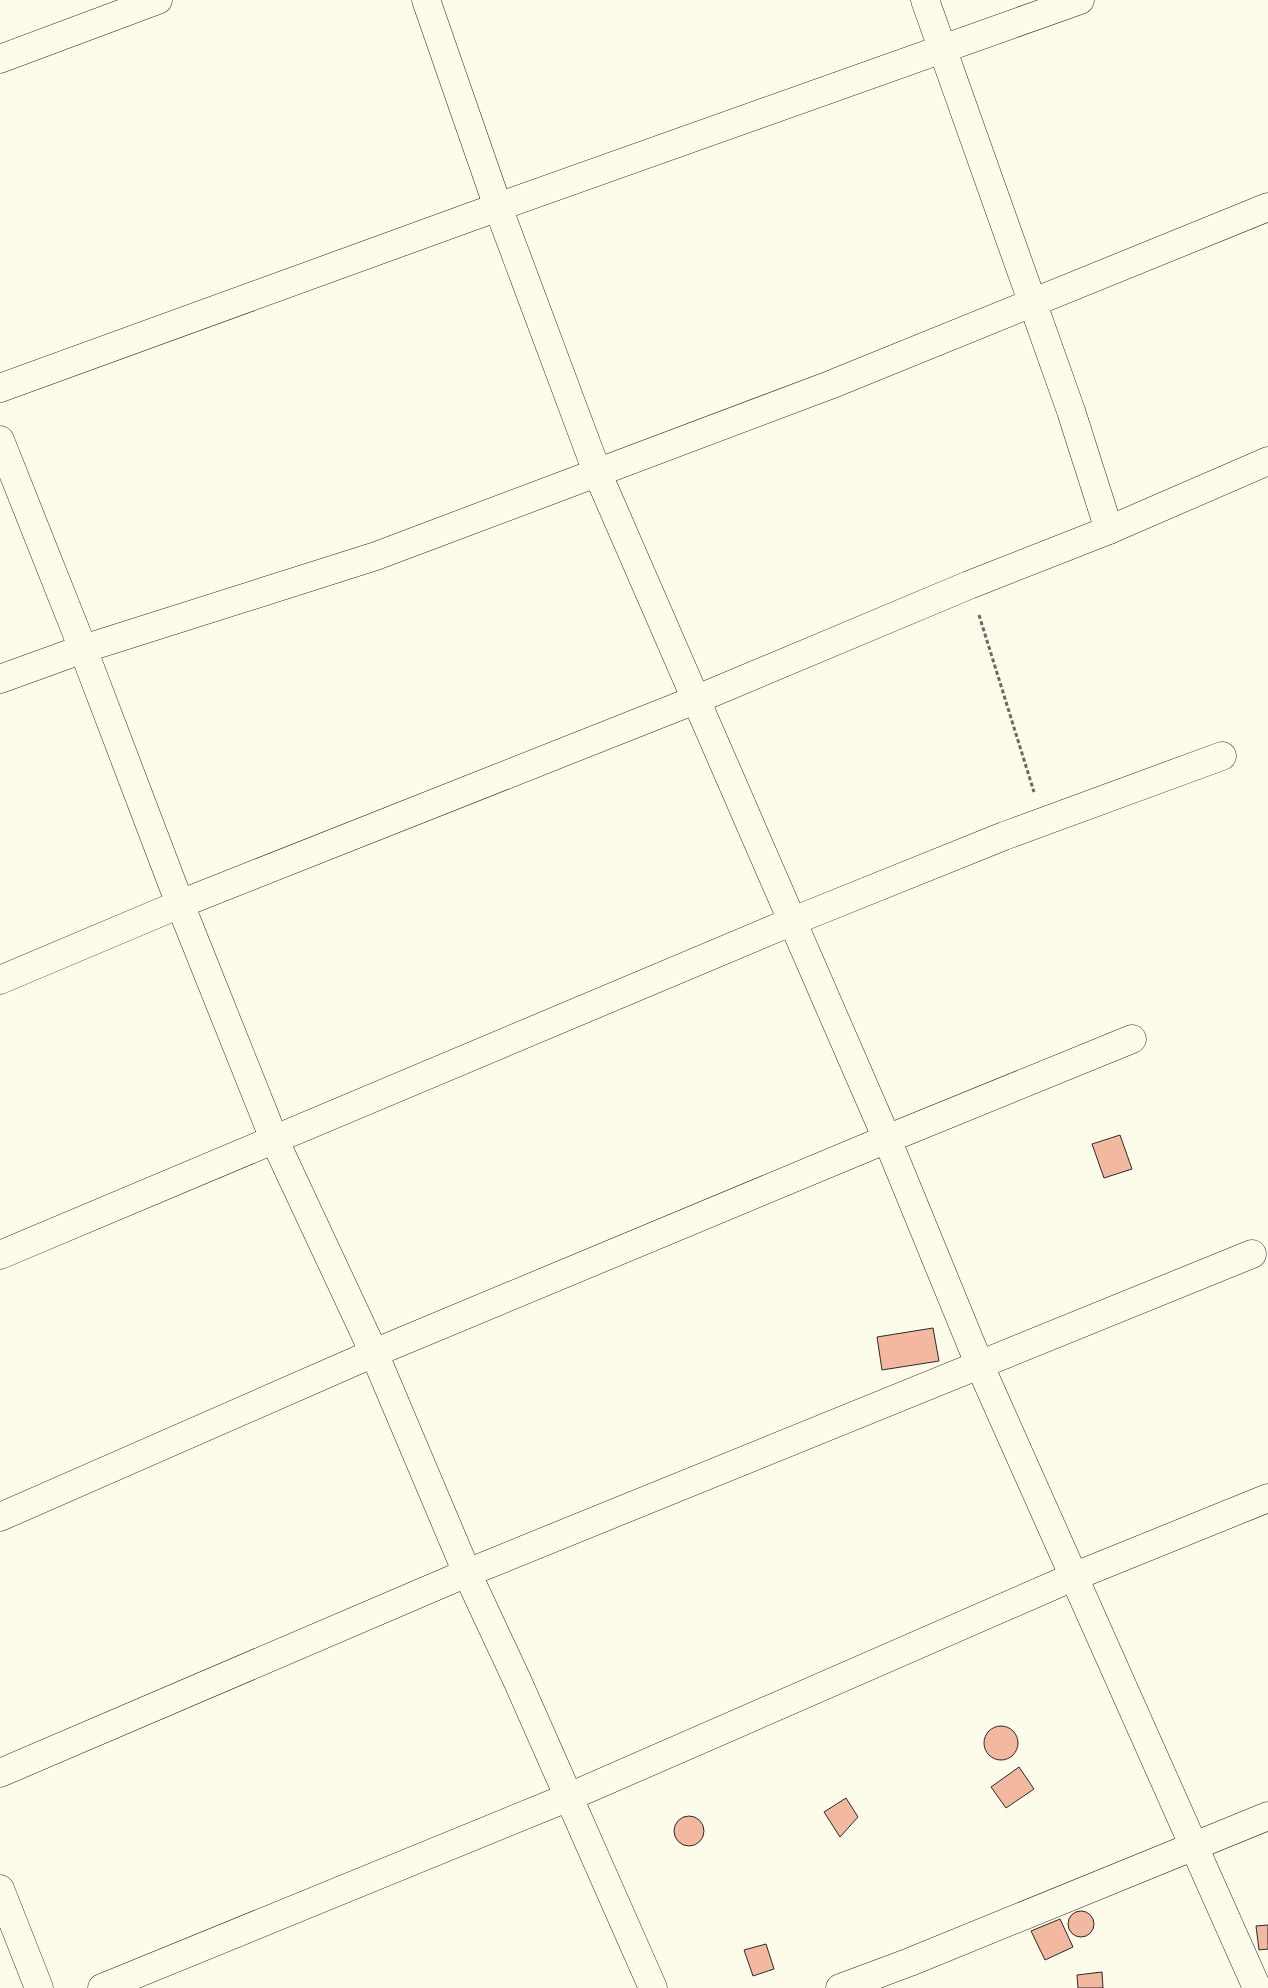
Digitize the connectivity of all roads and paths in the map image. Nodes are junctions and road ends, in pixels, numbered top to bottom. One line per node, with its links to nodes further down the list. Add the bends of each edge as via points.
1 (158, 0): 6 (street)
2 (426, 0): 7 (street)
3 (926, 0): 5 (street)
4 (1080, 0): 5 (street)
5 (942, 49): 7 (street); 9 (street)
6 (0, 60)
7 (498, 207): 10 (street); 13 (street)
8 (1268, 207): 9 (street)
9 (1032, 303): 13 (street, via 830,385); 14 (street)
10 (0, 388)
11 (0, 440): 16 (street)
12 (1268, 461): 14 (street)
13 (597, 472): 16 (street, via 376,556); 18 (street)
14 (1110, 530): 15 (street)
15 (969, 585): 18 (street); 20 (path)
16 (83, 649): 17 (street); 21 (street)
17 (0, 680)
18 (695, 700): 21 (street); 22 (street)
19 (1222, 756): 20 (street)
20 (1043, 822): 22 (street)
21 (180, 904): 23 (street); 25 (street)
22 (792, 921): 25 (street); 26 (street)
23 (0, 980)
24 (1132, 1039): 26 (street)
25 (274, 1139): 27 (street); 29 (street)
26 (886, 1139): 29 (street); 30 (street)
27 (0, 1254)
28 (1252, 1254): 30 (street)
29 (374, 1353): 32 (street); 33 (street)
30 (980, 1366): 33 (street); 34 (street)
31 (1268, 1498): 34 (street)
32 (0, 1517)
33 (467, 1573): 35 (street); 36 (street)
34 (1073, 1577): 36 (street); 38 (street)
35 (0, 1773)
36 (569, 1797): 41 (street); 42 (street)
37 (1268, 1816): 38 (street)
38 (1195, 1845): 43 (street); 44 (street)
39 (0, 1889): 40 (street)
40 (39, 1988)
41 (102, 1988)
42 (652, 1988)
43 (840, 1988)
44 (1257, 1988)

